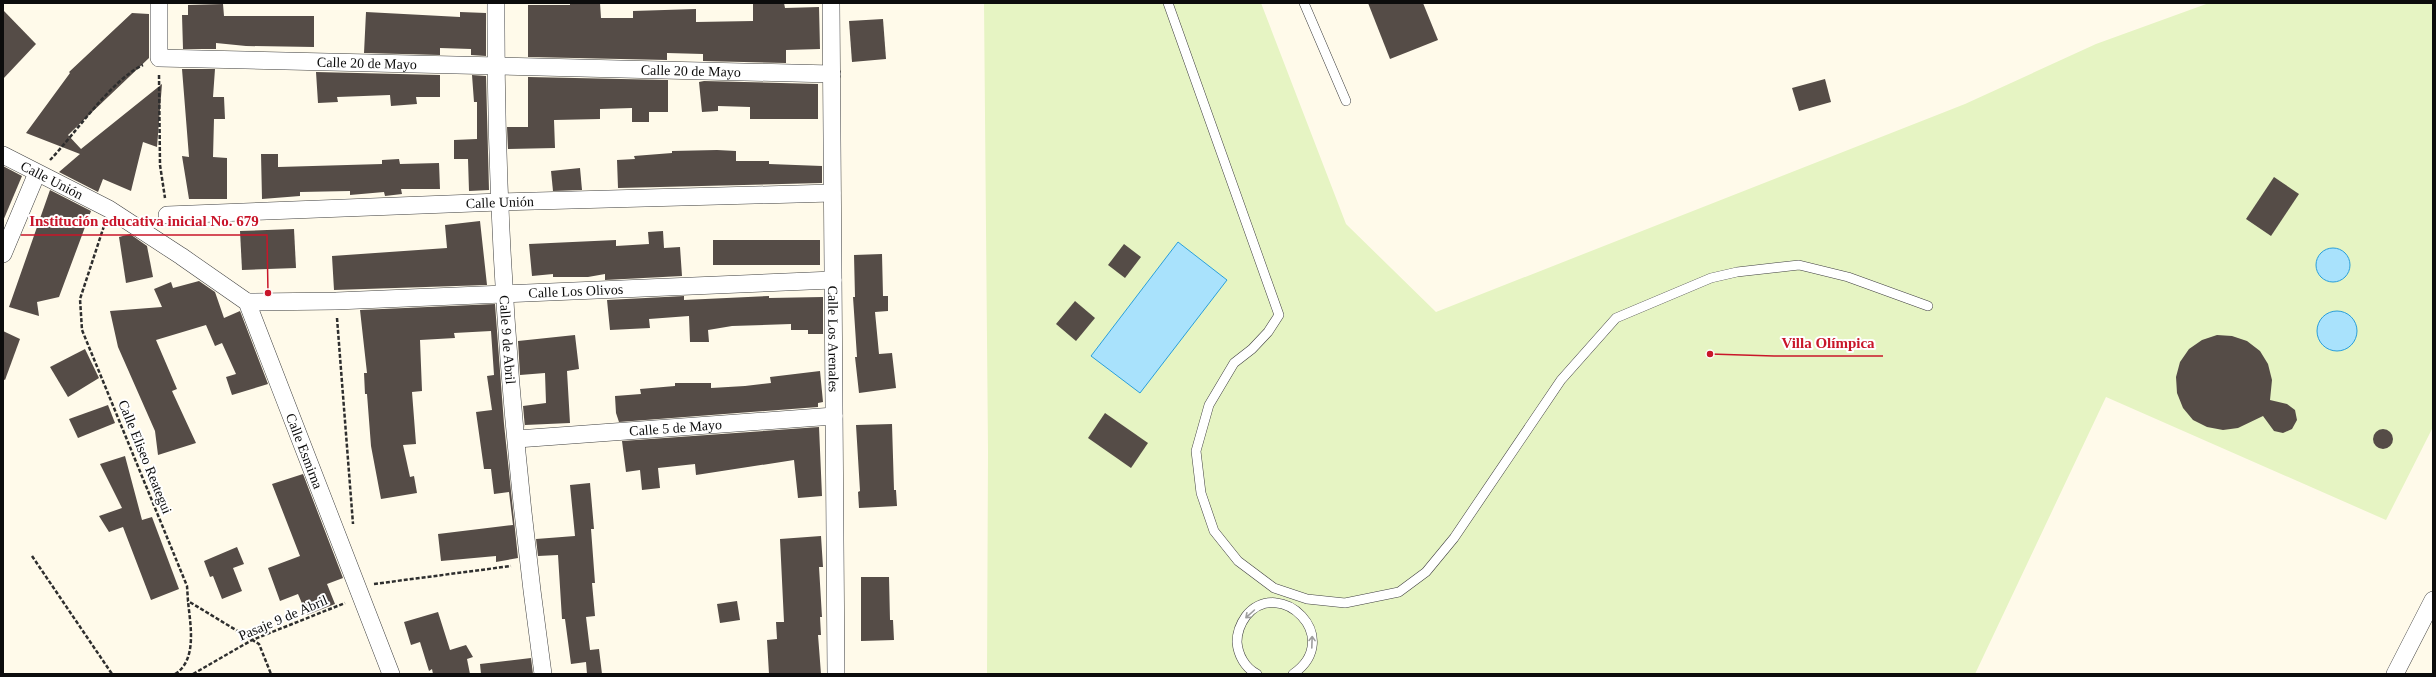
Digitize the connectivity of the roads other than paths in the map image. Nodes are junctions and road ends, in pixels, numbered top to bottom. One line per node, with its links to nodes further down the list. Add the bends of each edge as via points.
1 (159, 3): 6 (street, Calle 20 de Mayo, via 159,58)
2 (496, 3): 6 (street, Calle 9 de Abril)
3 (831, 3): 7 (street, Calle Los Arenales)
4 (1168, 3): 21 (lane, via 1280,315 1263,337 1234,363 1209,405 1196,451 1201,493 1214,531 1238,561 1274,588)
5 (1304, 3): 8 (lane)
6 (496, 67): 7 (street, Calle 20 de Mayo); 12 (street, Calle 9 de Abril)
7 (832, 74): 11 (street, Calle Los Arenales)
8 (1346, 101)
9 (3, 155): 10 (street, Calle Unión)
10 (37, 173): 14 (street); 17 (street, Calle Unión, via 109,210 182,256)
11 (832, 193): 12 (street, Calle Unión); 15 (street, Calle Los Arenales)
12 (500, 202): 13 (street, Calle Unión); 16 (street, Calle 9 de Abril)
13 (167, 215)
14 (3, 254)
15 (833, 280): 16 (street, Calle Los Olivos); 19 (street, Calle Los Arenales)
16 (504, 292): 17 (street, Calle Los Olivos, via 336,301); 20 (street, Calle 9 de Abril)
17 (247, 302): 24 (street, Calle Esmirna)
18 (1928, 306): 21 (lane, via 1848,277 1799,266 1737,272 1711,278 1616,318 1560,380 1454,538 1426,572 1399,592 1344,603 1307,599)
19 (834, 416): 20 (street, Calle 5 de Mayo); 26 (street, Calle Los Arenales)
20 (517, 439): 25 (street, Calle 9 de Abril, via 528,564)
21 (1292, 594): 22 (lane)
22 (1288, 606): 27 (lane, one-way to 27, via 1267,604 1249,613 1243,621 1239,630 1238,649 1247,667); 28 (lane, one-way to 22, via 1307,661 1313,642 1306,619)
23 (2432, 606): 29 (street)
24 (391, 674)
25 (543, 674)
26 (836, 674)
27 (1257, 674)
28 (1294, 674)
29 (2395, 674)

